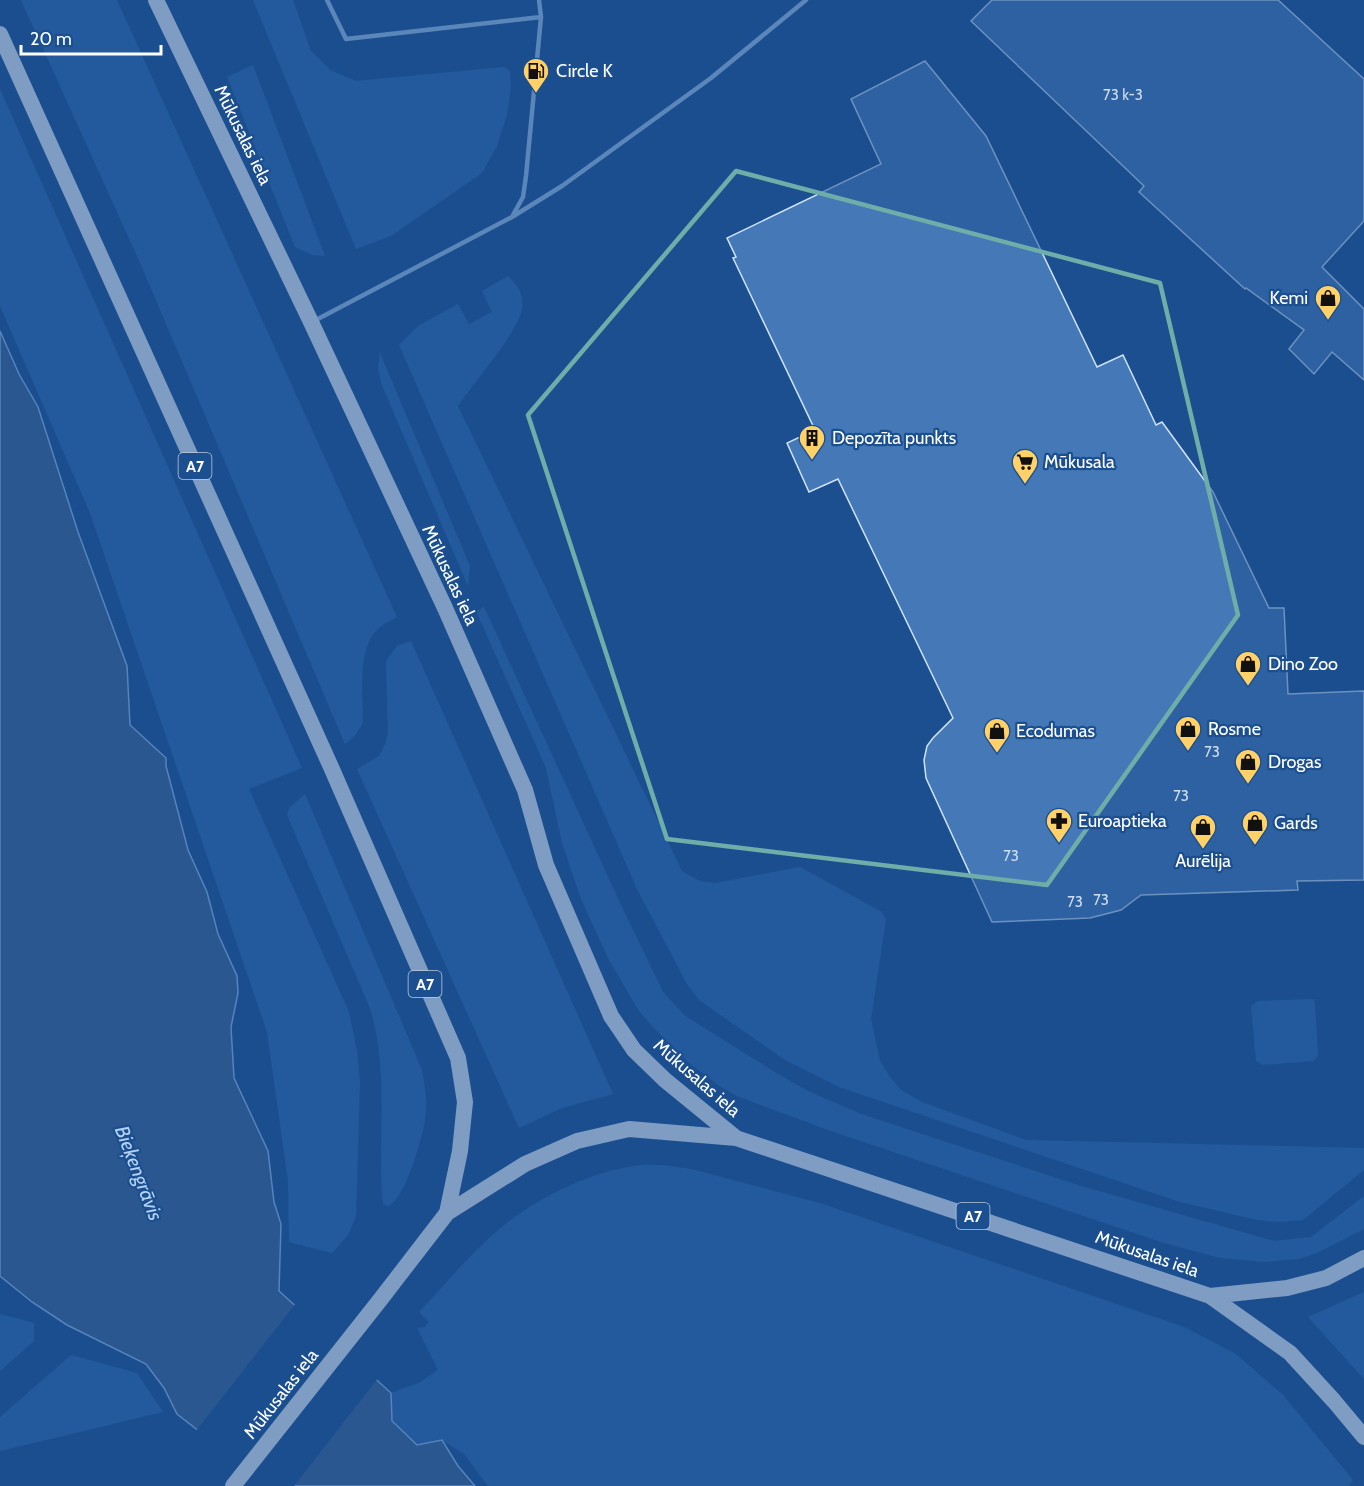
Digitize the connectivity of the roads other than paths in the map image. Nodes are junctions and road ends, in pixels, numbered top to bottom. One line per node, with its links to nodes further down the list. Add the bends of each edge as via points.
1 (156, 0): 8 (highway, Mūkusalas iela / A7)
2 (327, 0): 5 (lane, via 346,39)
3 (539, 0): 5 (lane)
4 (806, 0): 7 (lane, via 711,78 562,186)
5 (540, 17): 7 (lane, via 523,197)
6 (0, 34): 10 (highway, Mūkusalas iela / A7, via 458,1058 465,1102)
7 (512, 217): 8 (lane)
8 (311, 322): 9 (highway, Mūkusalas iela / A7, via 520,779 546,865 611,1016 634,1050)
9 (736, 1138): 10 (highway, Mūkusalas iela, via 629,1130 578,1142 525,1164); 12 (highway, Mūkusalas iela / A7)
10 (447, 1212): 14 (highway, Mūkusalas iela / A7)
11 (1364, 1258): 12 (highway, via 1326,1278)
12 (1210, 1296): 13 (highway, Mūkusalas iela / A7, via 1290,1353)
13 (1364, 1437)
14 (233, 1486)

